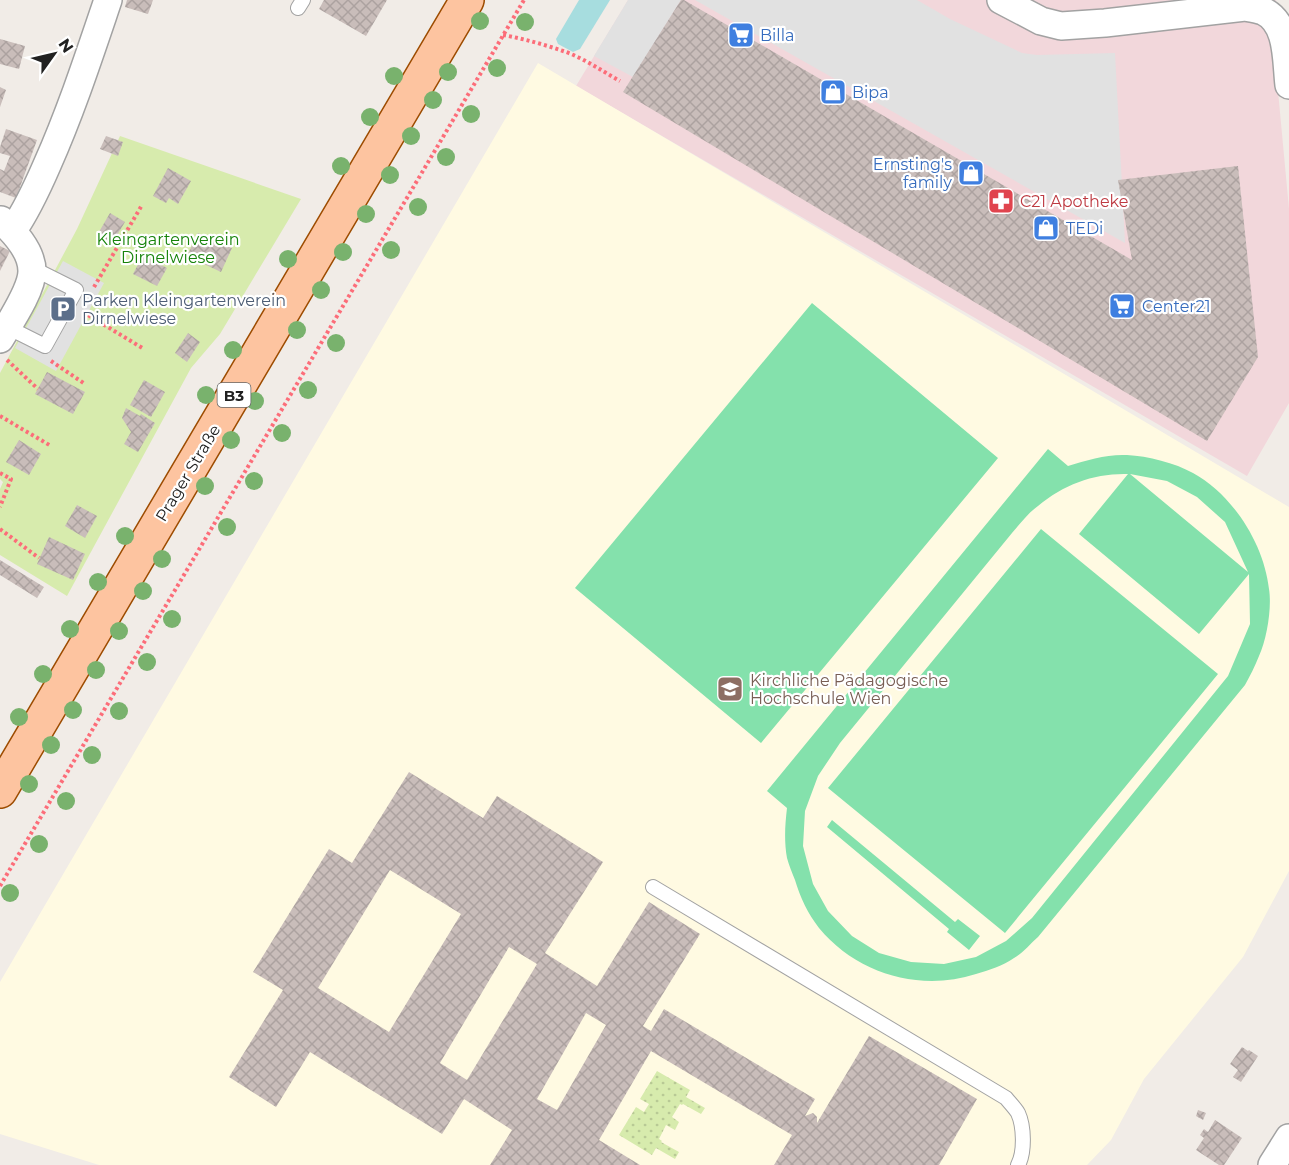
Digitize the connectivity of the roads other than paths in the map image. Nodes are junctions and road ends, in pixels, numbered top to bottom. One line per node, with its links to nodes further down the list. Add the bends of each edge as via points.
1 (108, 0): 6 (street, via 62,132 30,204)
2 (467, 0): 9 (main road, Prager Straße / B3)
3 (1001, 0): 4 (street, via 1041,21 1061,26 1245,7 1262,10)
4 (1283, 28): 5 (street)
5 (1289, 85)
6 (7, 225): 7 (street, via 24,247)
7 (32, 268): 8 (street, via 28,287); 8 (lane, via 76,290 45,346)
8 (3, 333)
9 (0, 791)
10 (653, 887): 12 (lane, via 1006,1098 1018,1115 1024,1135)
11 (1289, 1138): 13 (street)
12 (1018, 1165)
13 (1272, 1165)

